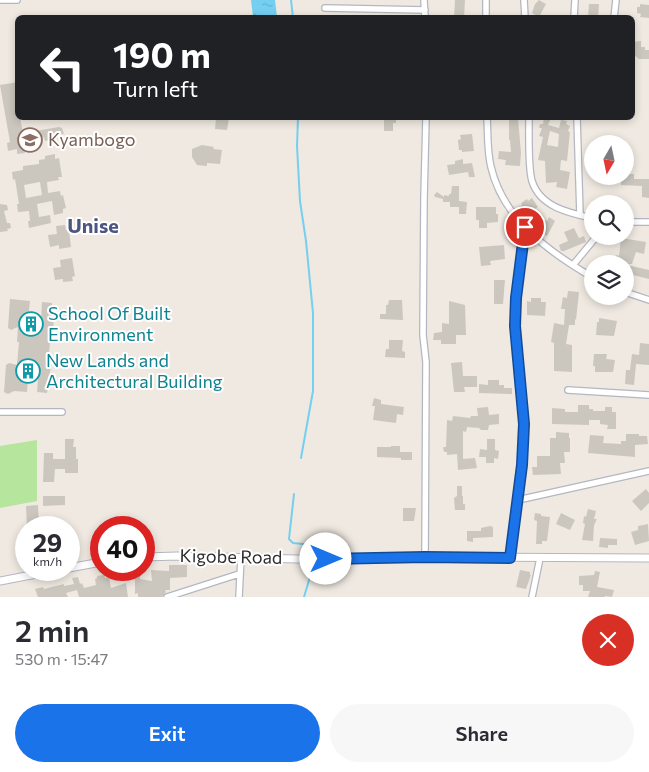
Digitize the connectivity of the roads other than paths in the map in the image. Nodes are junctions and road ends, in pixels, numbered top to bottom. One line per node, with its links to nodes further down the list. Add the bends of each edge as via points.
1 (0, 0): 2 (street)
2 (17, 0)
3 (424, 0): 9 (street)
4 (486, 0): 11 (street)
5 (524, 0): 12 (street)
6 (575, 0): 13 (street)
7 (616, 0): 14 (street)
8 (325, 8): 9 (street)
9 (425, 10): 10 (street)
10 (425, 15)
11 (486, 15)
12 (525, 15)
13 (574, 15)
14 (614, 15)
15 (426, 120): 37 (street)
16 (487, 120): 23 (street, via 493,175 509,206)
17 (529, 120): 19 (street, via 532,181 550,204)
18 (577, 120): 19 (street)
19 (580, 216): 20 (street)
20 (584, 217)
21 (634, 222): 22 (street)
22 (649, 222)
23 (525, 227): 25 (street); 34 (street, via 516,298 516,345 524,424)
24 (590, 245): 25 (street)
25 (573, 265): 26 (street)
26 (584, 272)
27 (634, 295): 28 (street)
28 (649, 300)
29 (568, 390): 30 (street)
30 (649, 395)
31 (0, 412): 32 (street)
32 (62, 412)
33 (649, 471): 34 (street)
34 (518, 500): 38 (street)
35 (155, 557): 36 (street, Kigobe Road)
36 (240, 557): 37 (street, Kigobe Road, via 341,560); 41 (street)
37 (425, 557): 38 (street, Kigobe Road)
38 (510, 558): 39 (street, Kigobe Road)
39 (540, 558): 40 (street, Kigobe Road); 46 (street)
40 (649, 558)
41 (239, 574): 44 (street); 45 (street)
42 (15, 578): 43 (street)
43 (0, 581)
44 (167, 597)
45 (239, 597)
46 (532, 597)

